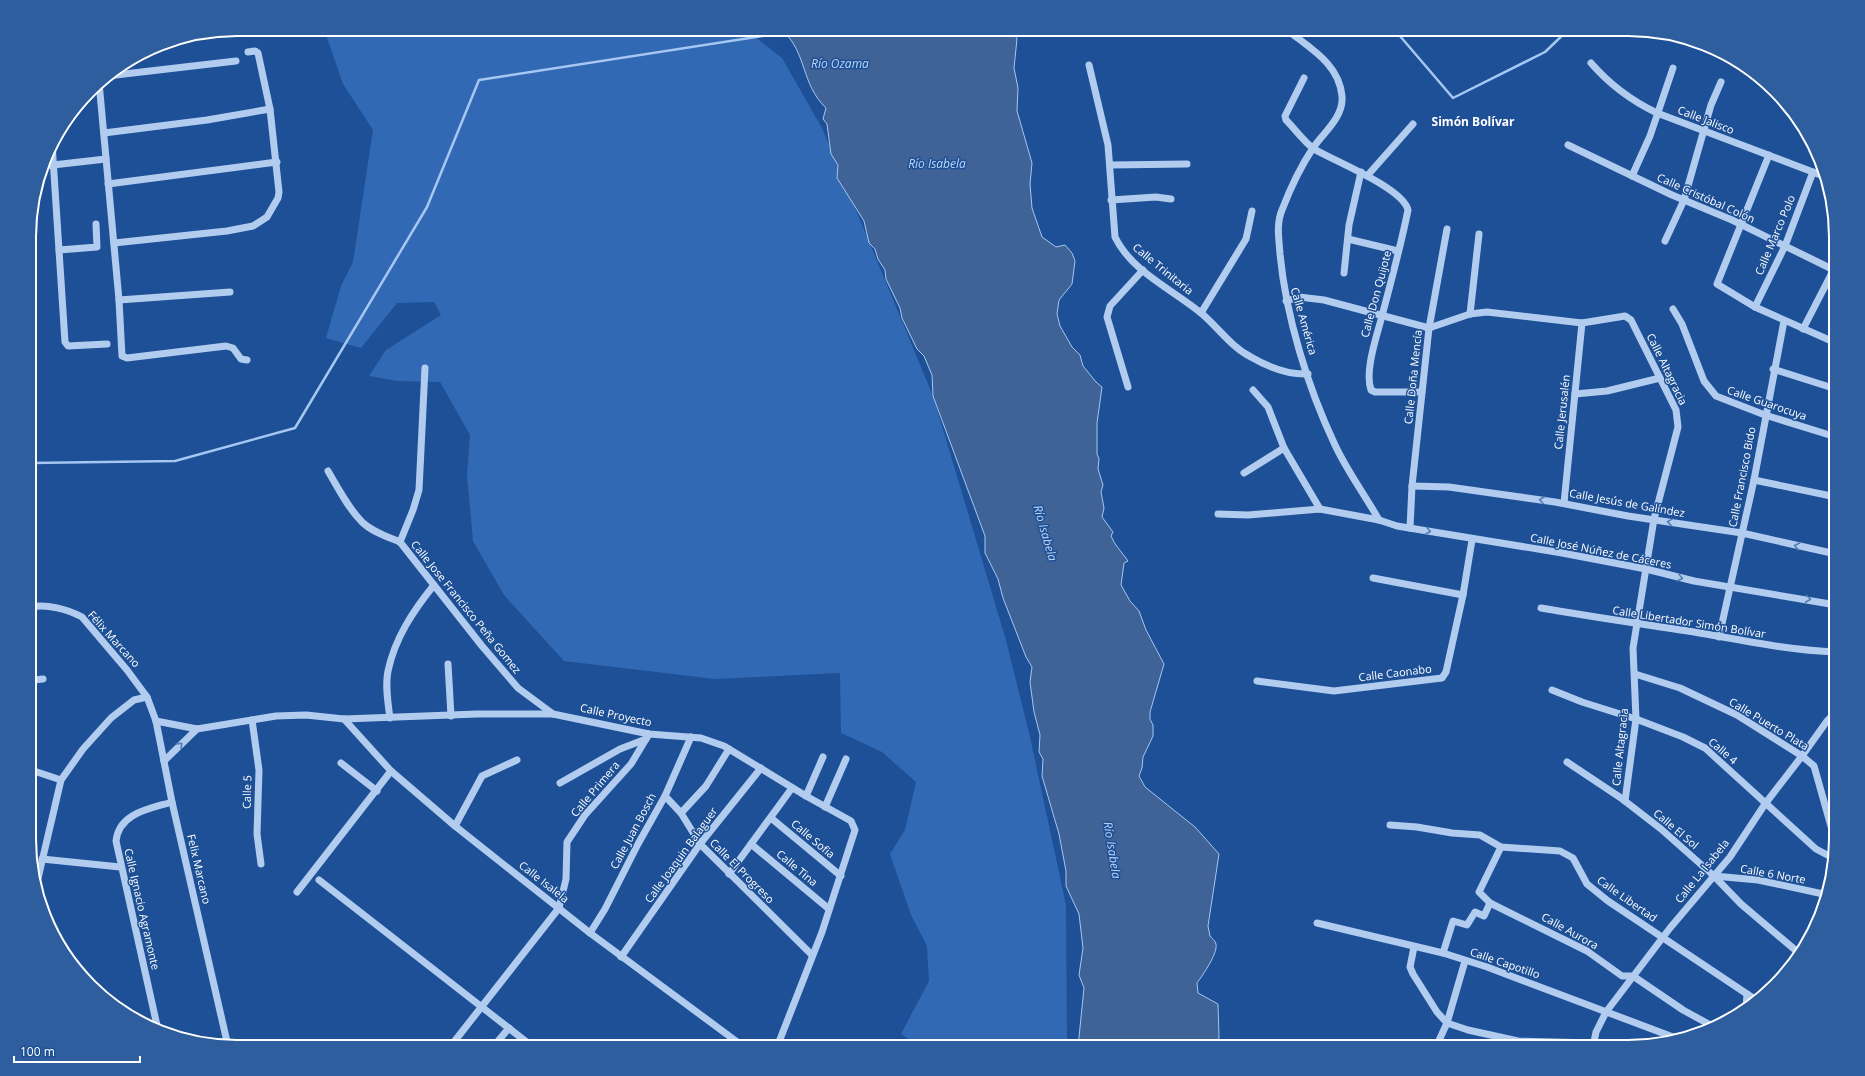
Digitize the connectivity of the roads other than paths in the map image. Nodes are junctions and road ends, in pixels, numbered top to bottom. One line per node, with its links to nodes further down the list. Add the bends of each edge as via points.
1 (1295, 36): 17 (street, Calle América, via 1329,63 1340,87 1342,104 1331,125)
2 (248, 52): 11 (street, via 258,53)
3 (236, 61): 7 (street)
4 (1591, 63): 12 (street, Calle Jalisco, via 1606,81 1642,106)
5 (1089, 65): 25 (street, Calle Trinitaria, via 1108,145)
6 (1673, 68): 12 (street)
7 (118, 75)
8 (1304, 78): 17 (street, via 1285,119)
9 (1721, 82): 14 (street, via 1711,105)
10 (100, 90): 15 (street)
11 (270, 109): 15 (street); 21 (street)
12 (1657, 113): 14 (street, Calle Jalisco); 29 (street)
13 (1413, 124): 27 (street)
14 (1704, 132): 18 (street, Calle Jalisco); 33 (street)
15 (104, 133): 20 (street)
16 (1568, 145): 29 (street, Calle Cristóbal Colón)
17 (1313, 148): 27 (street); 51 (street, Calle América, via 1282,211 1279,224)
18 (1769, 155): 26 (street, Calle Jalisco); 36 (street)
19 (53, 157): 24 (street)
20 (106, 159): 24 (street); 30 (street)
21 (277, 162): 30 (street); 41 (street, via 278,198 267,217 253,226)
22 (1186, 164): 25 (street)
23 (49, 165): 24 (street)
24 (53, 165): 43 (street)
25 (1110, 166): 32 (street, Calle Trinitaria)
26 (1814, 172): 28 (street, Calle Jalisco); 42 (street, Calle Marco Polo)
27 (1364, 174): 39 (street); 44 (street, Calle Don Quijote, via 1403,201 1408,210)
28 (1819, 174)
29 (1632, 176): 33 (street, Calle Cristóbal Colón)
30 (108, 184): 41 (street)
31 (1172, 199): 32 (street, via 1156,197)
32 (1111, 200): 46 (street, Calle Trinitaria, via 1116,237 1121,249)
33 (1684, 200): 36 (street, Calle Cristóbal Colón); 40 (street)
34 (1252, 211): 54 (street, via 1246,239)
35 (96, 224): 43 (street, via 97,247)
36 (1742, 225): 42 (street, Calle Cristóbal Colón); 52 (street, via 1717,284)
37 (1447, 229): 59 (street, Calle Doña Mencía)
38 (1479, 234): 56 (street)
39 (1348, 239): 44 (street); 47 (street)
40 (1665, 241)
41 (114, 243): 50 (street)
42 (1785, 246): 45 (street, Calle Cristóbal Colón); 52 (street, Calle Marco Polo)
43 (58, 250): 62 (street, via 65,342 68,346)
44 (1398, 251): 55 (street, Calle Don Quijote)
45 (1829, 265)
46 (1143, 270): 54 (street, Calle Trinitaria); 68 (street, via 1108,311)
47 (1344, 273)
48 (1829, 279): 60 (street)
49 (230, 292): 50 (street)
50 (119, 300): 63 (street, via 122,356 125,358 226,346 232,348 241,360)
51 (1286, 301): 55 (street, via 1299,297 1309,298); 66 (street, Calle América)
52 (1755, 307): 57 (street)
53 (1673, 309): 73 (street, Calle Guarocuya, via 1710,390 1724,401)
54 (1201, 314): 66 (street, Calle Trinitaria, via 1232,344 1249,356 1285,372)
55 (1383, 314): 59 (street); 71 (street, Calle Don Quijote, via 1372,353 1369,385 1371,390)
56 (1470, 314): 58 (street, Calle Altagracia, via 1487,312); 59 (street, Calle Altagracia)
57 (1784, 321): 60 (street); 65 (street, Calle Francisco Bido)
58 (1582, 323): 67 (street, Calle Altagracia, via 1625,316 1628,318); 72 (street, Calle Jerusalén)
59 (1429, 328): 71 (street, Calle Doña Mencía)
60 (1803, 329): 61 (street)
61 (1829, 340)
62 (107, 344)
63 (247, 360)
64 (425, 368): 89 (street, via 419,490)
65 (1773, 369): 69 (street); 73 (street, Calle Francisco Bido)
66 (1308, 374): 85 (street, Calle América, via 1335,446)
67 (1660, 378): 72 (street, via 1607,392); 84 (street, Calle Altagracia, via 1676,410 1678,427)
68 (1128, 387)
69 (1829, 387)
70 (1253, 390): 75 (street, via 1268,407)
71 (1422, 392): 79 (street, Calle Doña Mencía)
72 (1575, 394): 81 (street, Calle Jerusalén)
73 (1765, 415): 74 (street, Calle Guarocuya); 78 (street, Calle Francisco Bido)
74 (1829, 434)
75 (1284, 448): 77 (street); 82 (street)
76 (328, 471): 89 (street, via 341,495 362,522)
77 (1244, 473)
78 (1754, 480): 80 (street); 87 (street, Calle Francisco Bido)
79 (1412, 486): 81 (street, Calle Jesús de Galíndez, one-way to 79, via 1450,487); 86 (street, Calle Doña Mencía)
80 (1829, 496)
81 (1564, 503): 84 (street, Calle Jesús de Galíndez)
82 (1320, 509): 83 (street, Calle José Núñez de Cáceres, via 1248,515); 85 (street, Calle José Núñez de Cáceres)
83 (1218, 514)
84 (1654, 519): 87 (street, Calle Jesús de Galíndez, one-way to 84); 91 (street, Calle Altagracia)
85 (1379, 520): 86 (street, Calle José Núñez de Cáceres)
86 (1410, 528): 88 (street, Calle José Núñez de Cáceres, one-way to 88)
87 (1742, 533): 90 (street, Calle Jesús de Galíndez, one-way to 87); 94 (street, Calle Francisco Bido)
88 (1472, 540): 91 (street, Calle José Núñez de Cáceres); 95 (street, Calle Caonabo)
89 (400, 542): 93 (street, Calle Jose Francisco Peña Gomez)
90 (1829, 552)
91 (1646, 569): 94 (street, Calle José Núñez de Cáceres, one-way to 94); 99 (street, Calle Altagracia)
92 (1373, 578): 95 (street)
93 (434, 585): 109 (street, Calle Jose Francisco Peña Gomez, via 518,688); 111 (street, via 413,610 397,642 388,672)
94 (1731, 588): 96 (street, Calle José Núñez de Cáceres, one-way to 96); 100 (street, Calle Francisco Bido)
95 (1463, 595): 106 (street, Calle Caonabo, via 1446,672 1442,678 1334,691)
96 (1829, 603)
97 (36, 606): 108 (street, Félix Marcano, via 42,605 82,617)
98 (1541, 608): 99 (street, Calle Libertador Simón Bolívar)
99 (1638, 624): 100 (street, Calle Libertador Simón Bolívar); 103 (street, Calle Altagracia, via 1633,648)
100 (1719, 637): 101 (street, Calle Libertador Simón Bolívar, via 1771,646)
101 (1829, 651)
102 (448, 664): 110 (street)
103 (1635, 674): 113 (street, Calle Altagracia); 121 (street, Calle Puerto Plata, via 1680,688 1737,715)
104 (43, 679): 105 (street)
105 (36, 680)
106 (1257, 680)
107 (1552, 690): 113 (street, Calle 4)
108 (147, 697): 116 (street, Felix Marcano); 131 (street, via 134,700 111,718 83,749)
109 (553, 714): 110 (street, Calle Proyecto); 118 (street, Calle Proyecto)
110 (451, 716): 111 (street, Calle Proyecto)
111 (390, 718): 112 (street, Calle Proyecto)
112 (344, 719): 115 (street, Calle Proyecto, via 306,715); 130 (street, Calle Isalela)
113 (1636, 719): 137 (street, Calle Altagracia); 139 (street, Calle 4, via 1705,748)
114 (1829, 719): 121 (street, Calle La Isabela)
115 (252, 720): 117 (street, Calle Proyecto); 151 (street, Calle 5, via 259,770 257,834)
116 (156, 722): 117 (street, Calle Proyecto); 125 (street, Felix Marcano)
117 (197, 729): 125 (street, one-way to 117)
118 (648, 736): 119 (street, Calle Proyecto); 132 (street); 161 (street, Calle Primera, via 630,764 585,815 567,842 566,879)
119 (691, 737): 120 (street, Calle Proyecto, via 701,738); 135 (street, Calle Juan Bosch)
120 (729, 749): 128 (street, Calle Proyecto); 141 (street, via 706,786)
121 (1802, 756): 139 (street, Calle La Isabela); 143 (street, Calle Puerto Plata, via 1814,766)
122 (823, 757): 136 (street)
123 (846, 759): 140 (street)
124 (517, 760): 145 (street, via 482,776)
125 (164, 761): 138 (street, Felix Marcano)
126 (1567, 762): 137 (street, Calle El Sol)
127 (341, 763): 134 (street)
128 (761, 768): 133 (street, Calle Proyecto); 146 (street, Calle Joaquin Balaguer)
129 (36, 772): 131 (street)
130 (390, 772): 134 (street); 145 (street, Calle Isalela)
131 (61, 780): 150 (street)
132 (560, 783)
133 (792, 788): 136 (street, Calle Proyecto); 142 (street)
134 (377, 790): 158 (street)
135 (665, 796): 141 (street, Calle El Progreso); 164 (street, Calle Juan Bosch)
136 (806, 796): 140 (street, Calle Proyecto)
137 (1625, 801): 156 (street, Calle El Sol)
138 (172, 802): 152 (street, Calle Ignacio Agramonte, via 141,811 120,826 116,841); 183 (street, Felix Marcano)
139 (1765, 804): 149 (street, Calle 4, via 1816,849); 156 (street, Calle La Isabela, via 1730,857)
140 (825, 807): 155 (street, Calle Proyecto, via 851,821 855,830)
141 (680, 813): 146 (street, Calle El Progreso)
142 (772, 818): 147 (street); 155 (street, Calle Sofia)
143 (1829, 819)
144 (1390, 825): 148 (street, Calle Libertad, via 1480,835)
145 (455, 826): 161 (street, Calle Isalela)
146 (700, 844): 154 (street, Calle El Progreso); 170 (street, Calle Joaquin Balaguer)
147 (751, 844): 154 (street); 162 (street, Calle Tina)
148 (1501, 847): 160 (street, via 1479,892); 165 (street, Calle Libertad, via 1547,849 1560,851 1573,858 1587,884)
149 (1828, 856)
150 (42, 859): 152 (street); 153 (street)
151 (261, 864)
152 (120, 867): 178 (street, Calle Ignacio Agramonte)
153 (39, 872)
154 (729, 874): 169 (street, Calle El Progreso)
155 (841, 876): 162 (street)
156 (1714, 876): 159 (street, Calle 6 Norte, via 1758,880); 165 (street, Calle La Isabela); 167 (street, Calle El Sol, via 1741,904)
157 (319, 880): 176 (street)
158 (297, 892)
159 (1821, 894)
160 (1490, 903): 168 (street, via 1484,916 1475,912 1467,925 1453,921); 172 (street, Calle Aurora, via 1587,951 1622,976)
161 (559, 908): 164 (street, Calle Isalela); 176 (street)
162 (829, 909): 169 (street)
163 (1317, 923): 166 (street, Calle Capotillo)
164 (590, 933): 170 (street, Calle Isalela)
165 (1663, 937): 172 (street, Calle La Isabela); 173 (street, Calle Libertad)
166 (1414, 947): 168 (street, Calle Capotillo); 179 (street, via 1410,967 1413,974)
167 (1796, 950)
168 (1443, 953): 171 (street, Calle Capotillo)
169 (812, 955): 188 (street)
170 (621, 957): 187 (street, Calle Isalela)
171 (1465, 961): 177 (street, Calle Capotillo, via 1487,966); 179 (street)
172 (1633, 976): 177 (street, Calle La Isabela); 180 (street, Calle Aurora)
173 (1747, 994): 174 (street, Calle Libertad); 175 (street)
174 (1752, 997)
175 (1746, 1001)
176 (483, 1007): 181 (street); 184 (street)
177 (1606, 1012): 182 (street, Calle Capotillo); 191 (street, Calle La Isabela)
178 (156, 1023)
179 (1447, 1023): 189 (street); 190 (street)
180 (1708, 1024)
181 (509, 1028): 185 (street); 186 (street)
182 (1669, 1036)
183 (227, 1040)
184 (456, 1040)
185 (499, 1040)
186 (524, 1040)
187 (734, 1040)
188 (780, 1040)
189 (1439, 1040)
190 (1513, 1040)
191 (1594, 1040)

